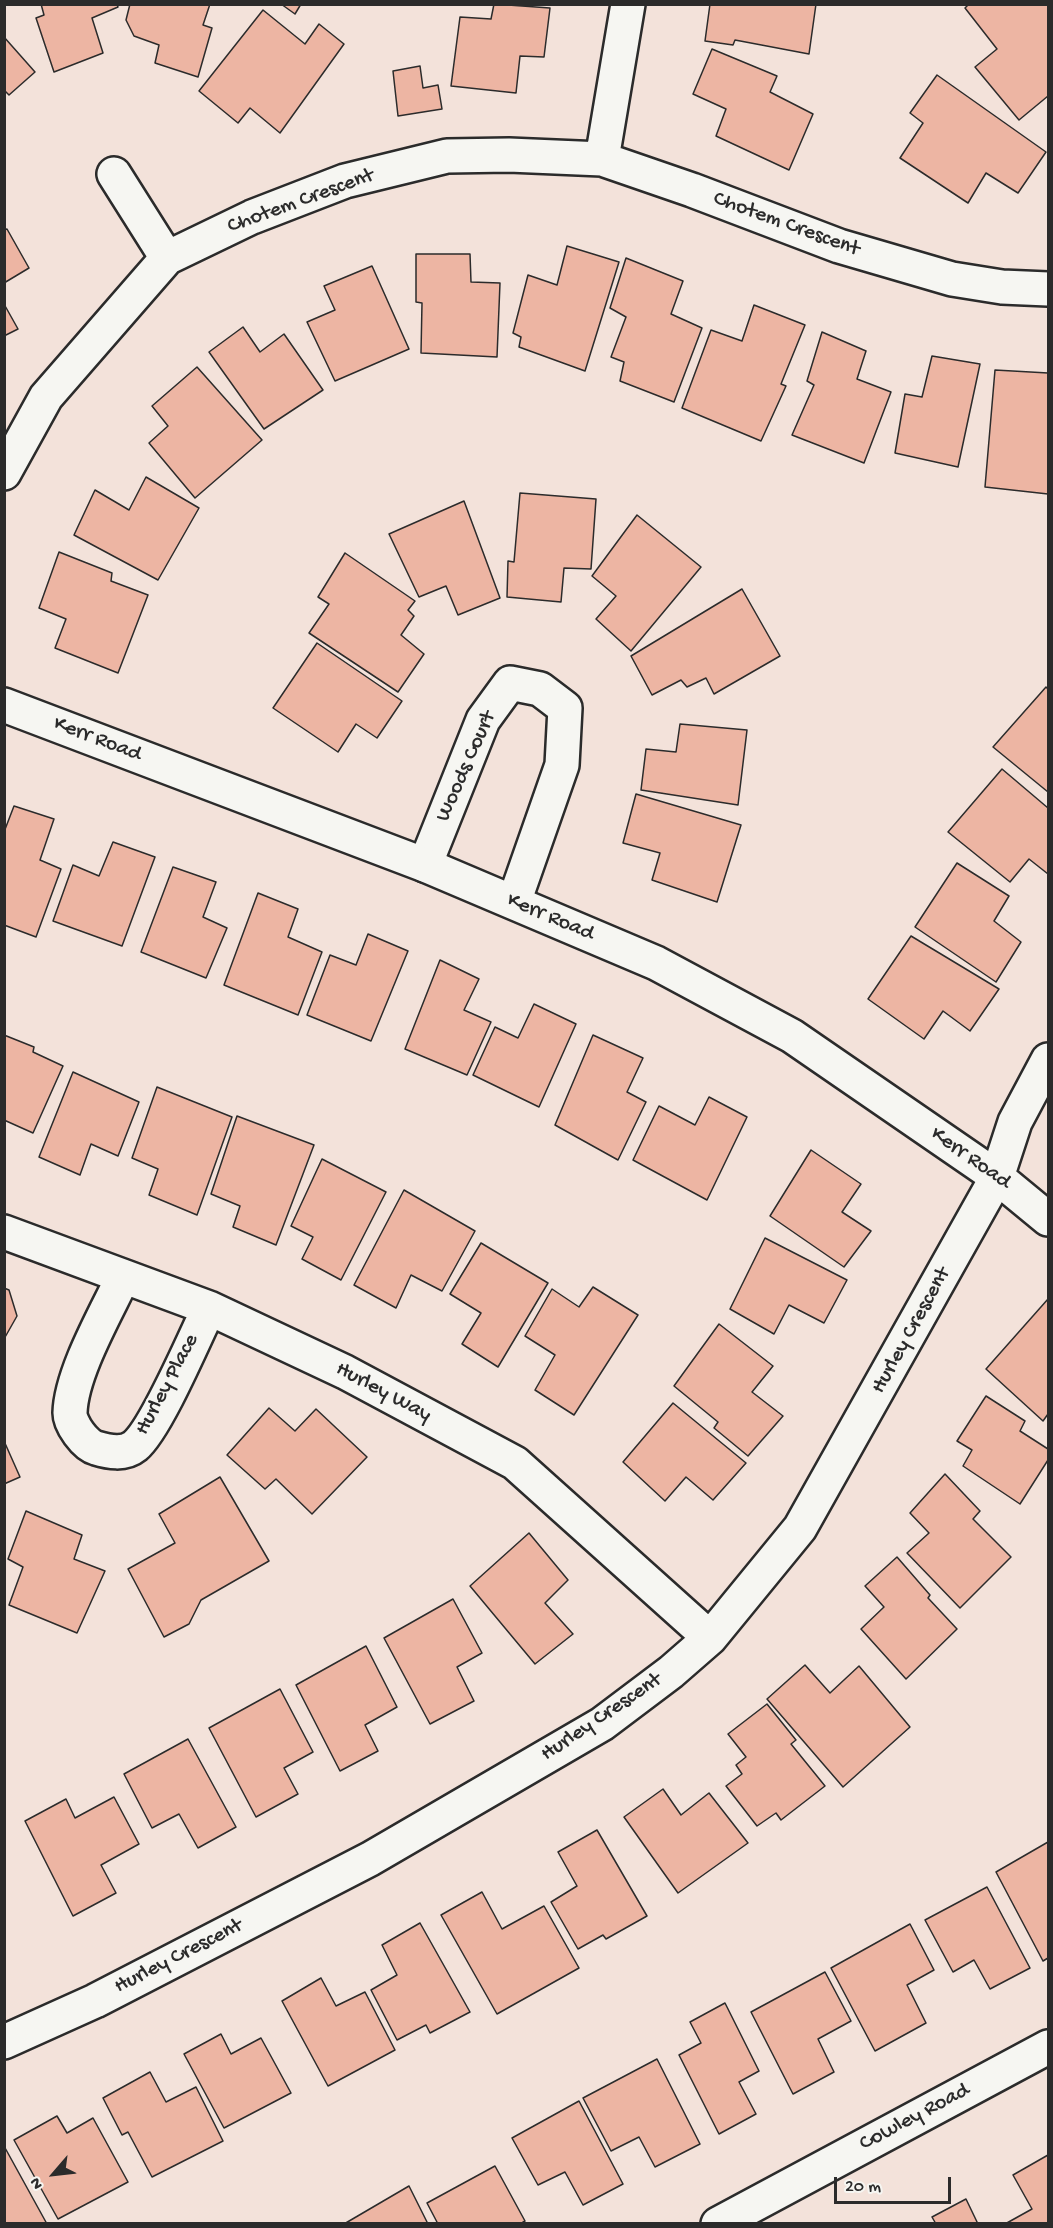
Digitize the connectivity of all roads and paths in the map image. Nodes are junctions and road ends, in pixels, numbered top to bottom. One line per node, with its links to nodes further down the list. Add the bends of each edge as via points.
1 (628, 4): 2 (street)
2 (602, 159): 4 (street, Chotem Crescent, via 447,156 345,181 252,217); 5 (street, Chotem Crescent, via 850,250 952,279)
3 (114, 174): 4 (street)
4 (167, 258): 6 (street, Chotem Crescent, via 46,397)
5 (1048, 289)
6 (4, 473)
7 (4, 705): 8 (street, Kerr Road)
8 (425, 865): 9 (street, Kerr Road); 9 (street, Woods Court, via 483,720 510,683 540,689 565,708 562,765)
9 (514, 902): 11 (street, Kerr Road, via 656,963 792,1036)
10 (1048, 1060): 11 (street, Hurley Crescent, via 1015,1122)
11 (997, 1177): 12 (street, Kerr Road); 16 (street, Hurley Crescent, via 800,1528)
12 (1048, 1219)
13 (4, 1232): 14 (street, Hurley Way)
14 (123, 1276): 15 (street, Hurley Way); 15 (street, Hurley Place, via 72,1398 70,1416 93,1447 116,1453 135,1446 152,1424)
15 (209, 1308): 16 (street, Hurley Way, via 345,1372 515,1463)
16 (710, 1638): 17 (street, Hurley Crescent, via 602,1724 370,1859 95,2001)
17 (4, 2042)
18 (1048, 2047): 19 (street, Cowley Road)
19 (718, 2223)

